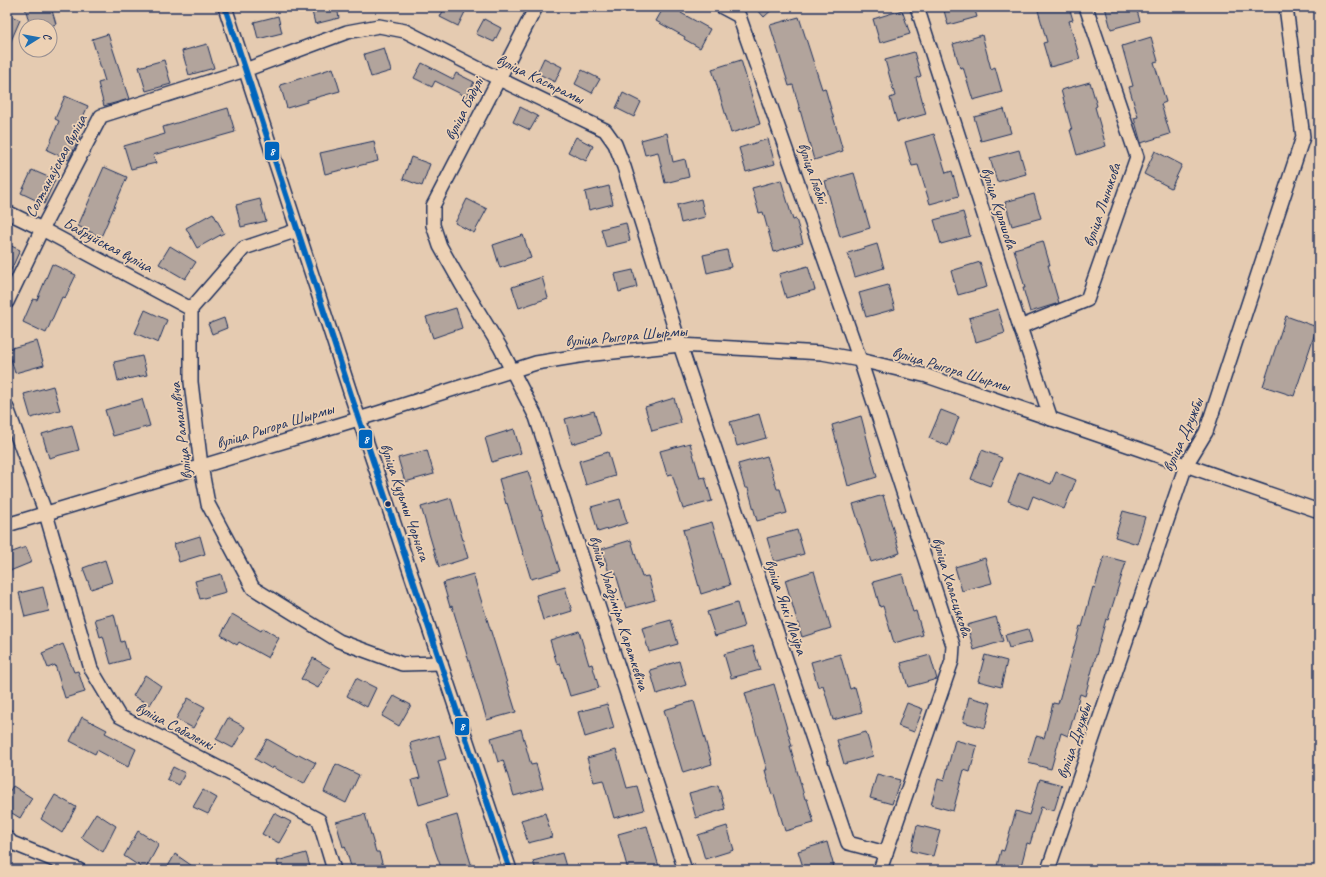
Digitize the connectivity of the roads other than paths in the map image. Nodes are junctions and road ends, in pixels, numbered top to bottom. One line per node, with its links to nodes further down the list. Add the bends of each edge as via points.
1 (225, 7): 7 (street, вуліца Кузьмы Чорнага)
2 (536, 7): 8 (street, вуліца Бядулі)
3 (722, 7): 16 (street, вуліца Глебкі, via 740,16)
4 (917, 7): 14 (street, вуліца Куляшова)
5 (1086, 7): 14 (street, вуліца Лынькова, via 1137,157 1086,300)
6 (1286, 7): 21 (street, вуліца Дружбы, via 1303,137 1206,432)
7 (245, 70): 8 (street, вуліца Кастрамы, via 347,32 379,26 405,31); 10 (street, Солтанаўская вуліца, via 101,116); 11 (street, вуліца Кузьмы Чорнага)
8 (499, 79): 15 (street, вуліца Кастрамы, via 605,130 616,144); 17 (street, вуліца Бядулі, via 434,206 433,225 440,246)
9 (7, 212): 10 (street, Бабруйская вуліца)
10 (42, 229): 12 (street, Солтанаўская вуліца); 13 (street, Бабруйская вуліца)
11 (298, 230): 13 (street, via 244,248); 19 (street, вуліца Кузьмы Чорнага)
12 (7, 302)
13 (191, 309): 22 (street, вуліца Рамановіча, via 191,382)
14 (1020, 327): 20 (street, вуліца Куляшова)
15 (680, 345): 16 (street, вуліца Рыгора Шырмы, via 822,353); 17 (street, вуліца Рыгора Шырмы, via 585,355 536,363); 28 (street, вуліца Янкі Маўра, via 848,842)
16 (860, 360): 20 (street, вуліца Рыгора Шырмы, via 927,376); 28 (street, вуліца Халасцякова, via 953,645 952,661)
17 (513, 370): 19 (street, вуліца Рыгора Шырмы); 32 (street, вуліца Уладзіміра Караткевіча, via 536,417)
18 (7, 408): 24 (street)
19 (359, 418): 22 (street, вуліца Рыгора Шырмы); 26 (street, вуліца Кузьмы Чорнага)
20 (1051, 419): 21 (street, вуліца Рыгора Шырмы)
21 (1186, 464): 23 (street, вуліца Рыгора Шырмы); 34 (street, вуліца Дружбы)
22 (201, 466): 24 (street, вуліца Рыгора Шырмы); 26 (street, вуліца Рамановіча, via 208,504 253,588 339,641 402,664)
23 (1319, 511)
24 (46, 514): 25 (street, вуліца Рыгора Шырмы); 30 (street, вуліца Сабаленкі, via 91,669 119,716 318,820)
25 (7, 525)
26 (441, 663): 31 (street, вуліца Кузьмы Чорнага)
27 (7, 838): 29 (street, via 12,843)
28 (886, 853): 33 (street, вуліца Халасцякова)
29 (79, 870)
30 (334, 870)
31 (510, 870)
32 (685, 870)
33 (880, 870)
34 (1048, 870)

